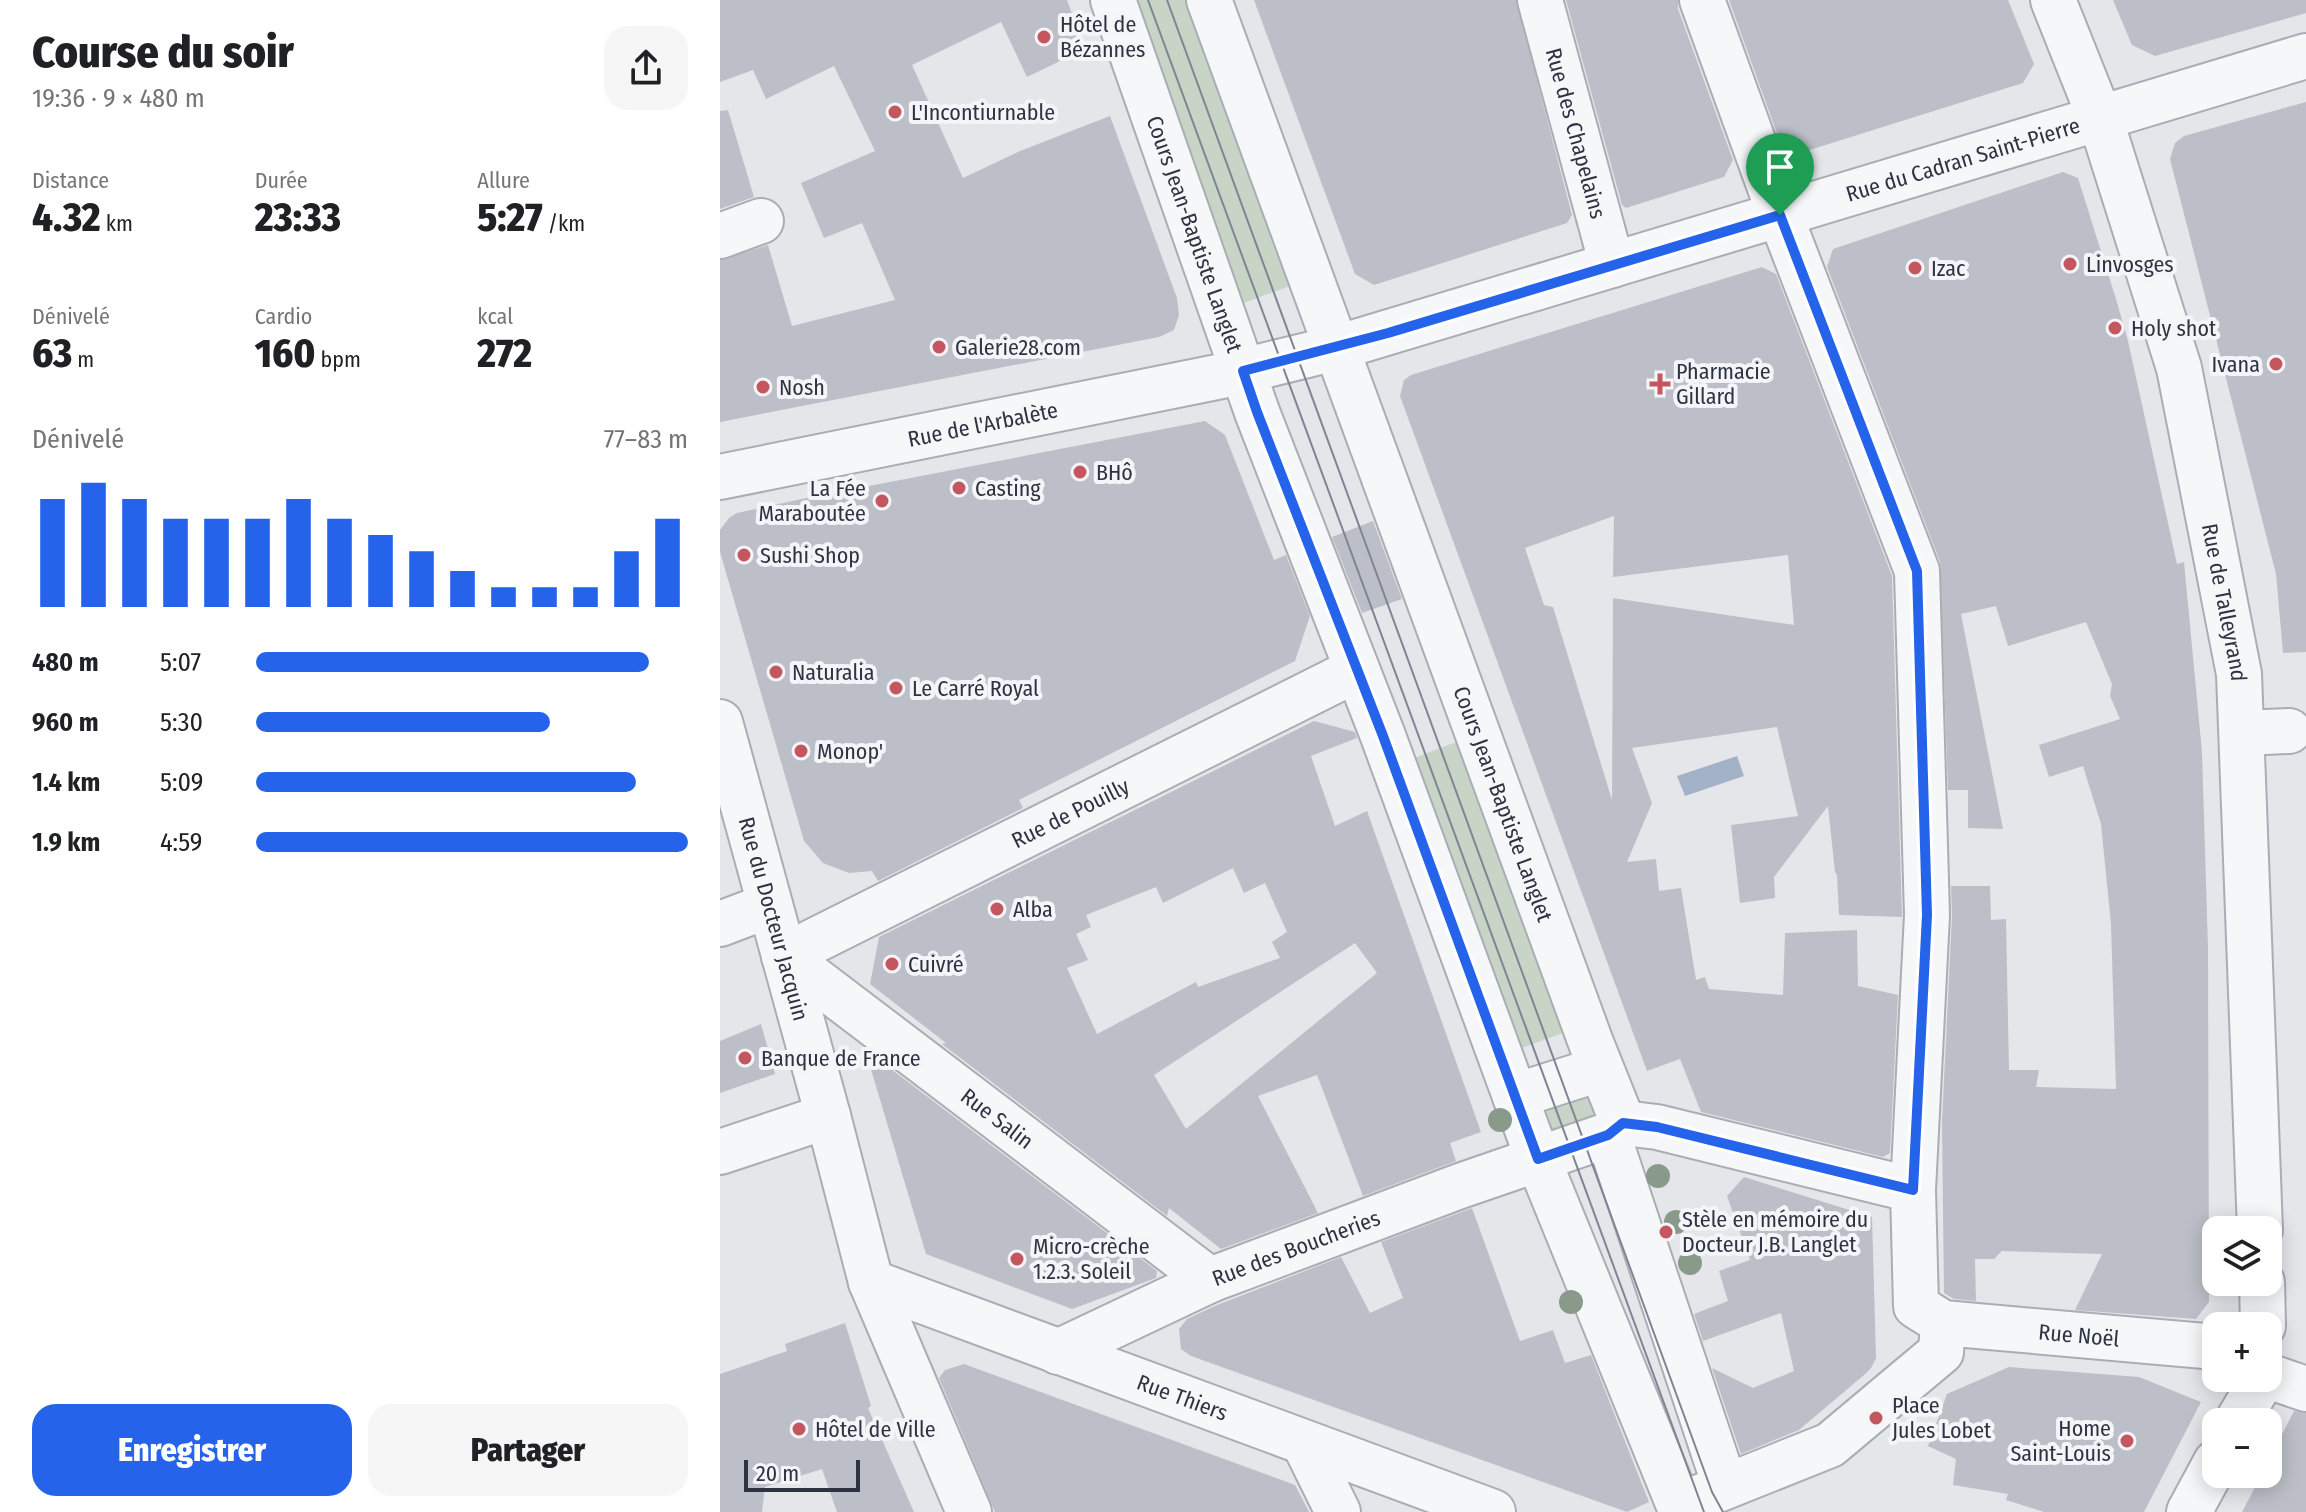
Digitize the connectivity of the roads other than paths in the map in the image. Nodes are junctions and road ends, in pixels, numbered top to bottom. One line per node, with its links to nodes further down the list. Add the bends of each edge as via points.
1 (1113, 0): 13 (street, Cours Jean-Baptiste Langlet)
2 (1209, 0): 12 (street, Cours Jean-Baptiste Langlet)
3 (1540, 0): 11 (street, Rue des Chapelains)
4 (1702, 0): 8 (street)
5 (2053, 0): 7 (street, Rue de Talleyrand)
6 (2306, 56): 7 (street, Rue du Cadran Saint-Pierre)
7 (2100, 118): 8 (street, Rue du Cadran Saint-Pierre); 18 (street, Rue de Talleyrand, via 2179,368 2239,674)
8 (1780, 215): 11 (street, Rue du Cadran Saint-Pierre); 28 (street, via 1917,571 1927,915)
9 (761, 221): 10 (street)
10 (720, 236)
11 (1612, 265): 12 (street, Rue du Cadran Saint-Pierre)
12 (1350, 344): 13 (street, Rue de l'Arbalète); 22 (street, Cours Jean-Baptiste Langlet)
13 (1243, 371): 14 (street, Rue de l'Arbalète); 15 (street, Cours Jean-Baptiste Langlet)
14 (720, 477)
15 (1356, 670): 21 (street, Rue de Pouilly); 23 (street, Cours Jean-Baptiste Langlet)
16 (720, 722): 19 (street, Rue du Docteur Jacquin)
17 (2289, 731): 18 (street)
18 (2242, 733): 29 (street, Rue de Talleyrand)
19 (770, 905): 20 (street); 21 (street, Rue du Docteur Jacquin)
20 (720, 924)
21 (784, 956): 24 (street, Rue du Docteur Jacquin); 30 (street, Rue Salin)
22 (1600, 1069): 23 (street); 25 (street, Cours Jean-Baptiste Langlet)
23 (1515, 1096): 27 (street, Cours Jean-Baptiste Langlet)
24 (828, 1116): 26 (street); 31 (street, Rue du Docteur Jacquin)
25 (1615, 1129): 27 (street); 28 (street, via 1657,1127); 38 (street, Cours Jean-Baptiste Langlet)
26 (720, 1152)
27 (1538, 1159): 30 (street, Rue des Boucheries); 40 (street, Cours Jean-Baptiste Langlet)
28 (1913, 1190): 32 (street, via 1916,1306)
29 (2259, 1216)
30 (1210, 1280): 34 (street, Rue des Boucheries)
31 (871, 1282): 34 (street, Rue Thiers); 41 (street, Rue du Docteur Jacquin)
32 (1943, 1323): 33 (street, Rue Noël); 38 (street, via 1941,1352 1830,1445)
33 (2202, 1346)
34 (1058, 1352): 37 (street, Rue Thiers)
35 (2282, 1382): 36 (street)
36 (2306, 1389)
37 (1304, 1443): 42 (street); 43 (street, Rue Thiers)
38 (1725, 1486): 40 (street)
39 (2202, 1488): 44 (street)
40 (1676, 1510)
41 (969, 1512)
42 (1338, 1512)
43 (1493, 1512)
44 (2189, 1512)

